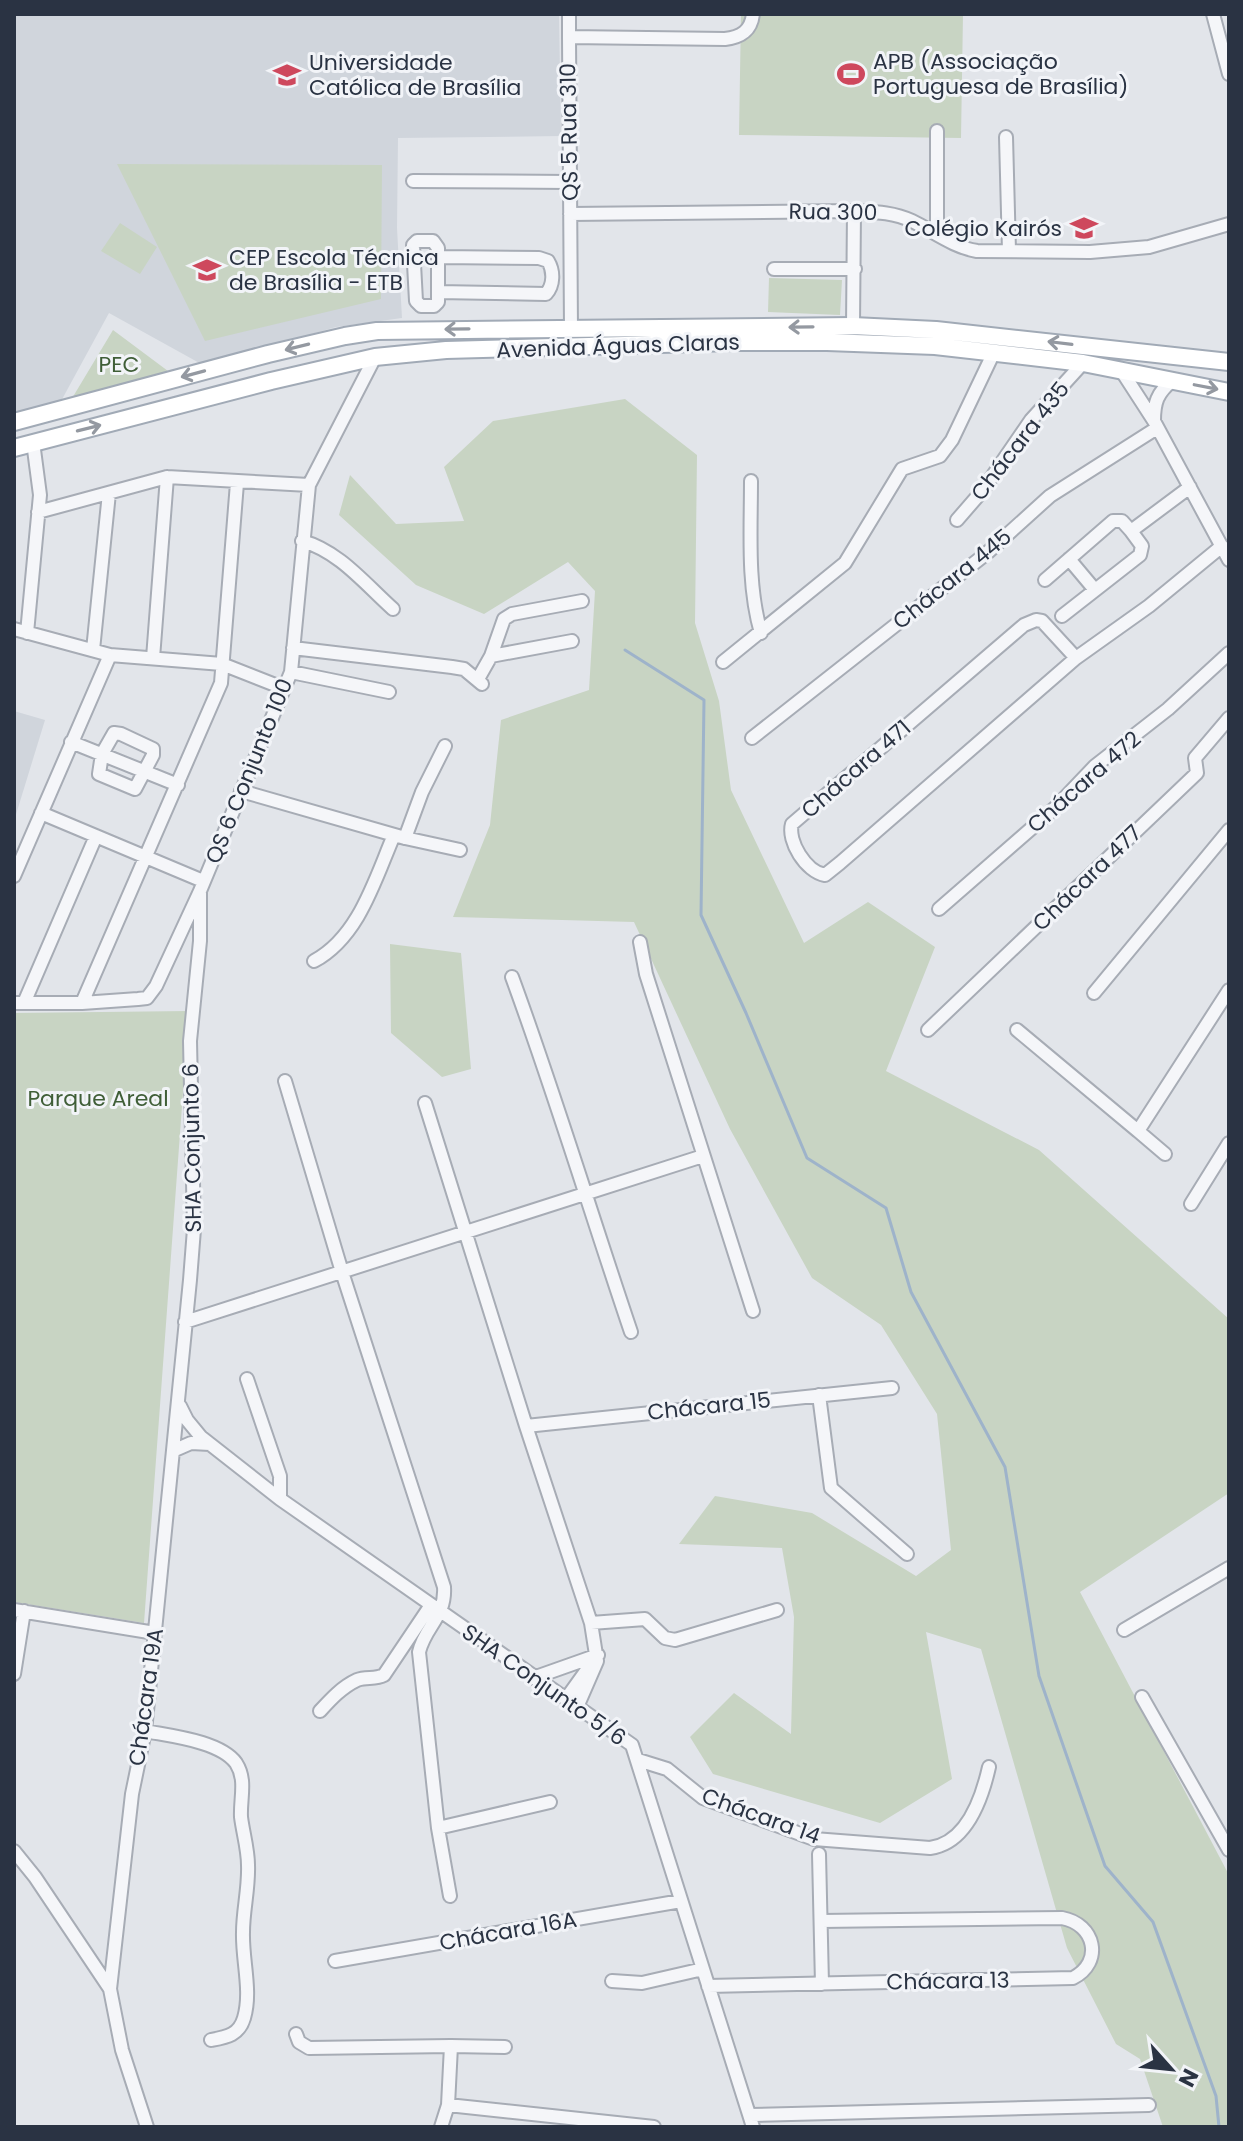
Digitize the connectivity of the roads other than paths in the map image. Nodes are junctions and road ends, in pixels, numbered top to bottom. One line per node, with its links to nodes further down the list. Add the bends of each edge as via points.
1 (569, 14): 4 (street)
2 (753, 14): 4 (street, QS 5 Rua 310, via 748,29 725,39)
3 (1213, 14): 5 (street)
4 (569, 37): 9 (street, QS 5 Rua 310)
5 (1229, 74)
6 (937, 131): 13 (street)
7 (1006, 137): 14 (street)
8 (413, 181): 9 (street)
9 (570, 182): 11 (street, QS 5 Rua 310)
10 (854, 211): 11 (street, Rua 300); 13 (street, Rua 300, via 889,213); 17 (street)
11 (570, 214): 19 (street, QS 5 Rua 310)
12 (1229, 224): 14 (street, Rua 300, via 1149,247)
13 (937, 234): 14 (street, Rua 300, via 966,249)
14 (1009, 251)
15 (439, 257): 18 (street, via 539,258 548,261); 20 (street); 20 (street, via 435,242 414,243 416,301 434,306)
16 (774, 269): 17 (street)
17 (855, 269): 21 (street)
18 (552, 274): 19 (street); 20 (street, via 546,294)
19 (570, 274): 22 (street, QS 5 Rua 310)
20 (438, 292)
21 (853, 326): 22 (main road, Avenida Águas Claras, one-way to 22); 24 (main road, Avenida Águas Claras)
22 (571, 329): 23 (main road, Avenida Águas Claras, one-way to 23)
23 (423, 330): 27 (main road); 28 (main road, Avenida Águas Claras, one-way to 28, via 345,336)
24 (936, 338): 25 (main road, Avenida Águas Claras); 26 (main road, Avenida Águas Claras, one-way to 24); 27 (main road, Avenida Águas Claras)
25 (994, 352): 30 (main road, Avenida Águas Claras); 59 (street, via 946,450 902,469 845,563)
26 (1137, 352): 29 (main road, Avenida Águas Claras); 32 (main road, via 1125,358)
27 (422, 353): 31 (main road, Avenida Águas Claras)
28 (268, 354): 33 (main road, via 265,367); 36 (main road, Avenida Águas Claras, one-way to 36)
29 (1229, 362)
30 (1083, 363): 32 (main road, Avenida Águas Claras); 47 (street, Chácara 435, via 1031,420)
31 (366, 365): 33 (main road, Avenida Águas Claras); 43 (street, QS 6 Conjunto 100)
32 (1121, 370): 34 (main road, Avenida Águas Claras); 37 (street)
33 (271, 381): 38 (main road, Avenida Águas Claras, one-way to 33)
34 (1172, 381): 35 (main road, Avenida Águas Claras, one-way to 35); 37 (street, via 1154,403)
35 (1229, 392)
36 (14, 422)
37 (1155, 425): 44 (street); 74 (street, Chácara 445, via 1050,496 987,553)
38 (33, 442): 39 (main road, Avenida Águas Claras); 46 (street)
39 (14, 448)
40 (167, 477): 42 (street); 45 (street); 66 (street)
41 (751, 481): 59 (street, via 751,558)
42 (237, 483): 43 (street); 69 (street)
43 (309, 485): 49 (street, QS 6 Conjunto 100)
44 (1190, 487): 48 (street); 50 (street)
45 (109, 493): 46 (street); 62 (street)
46 (38, 512): 58 (street)
47 (957, 520)
48 (1131, 531): 51 (street, via 1122,521 1113,521); 54 (street, via 1142,546 1140,555)
49 (302, 541): 56 (street, via 343,562); 61 (street, QS 6 Conjunto 100)
50 (1222, 546): 52 (street); 67 (street, Chácara 471)
51 (1069, 559): 53 (street); 54 (street)
52 (1229, 560)
53 (1045, 580)
54 (1095, 590): 57 (street)
55 (582, 601): 65 (street, via 504,619)
56 (393, 609)
57 (1062, 616)
58 (20, 631): 62 (street)
59 (761, 633): 68 (street)
60 (572, 641): 65 (street)
61 (293, 648): 65 (street, via 464,669 480,682); 70 (street, QS 6 Conjunto 100)
62 (93, 650): 64 (street)
63 (1229, 653): 89 (street, Chácara 472)
64 (110, 655): 66 (street); 75 (street)
65 (491, 656)
66 (153, 658): 69 (street)
67 (1076, 658): 67 (street, Chácara 471, via 825,875 810,867 791,836 792,824 1024,625 1042,621)
68 (723, 662)
69 (222, 664): 71 (street); 79 (street, via 221,683)
70 (291, 672): 71 (street, QS 6 Conjunto 100); 72 (street)
71 (283, 688): 80 (street, QS 6 Conjunto 100)
72 (389, 692)
73 (1229, 718): 97 (street, Chácara 477, via 1195,758 1197,773)
74 (752, 738)
75 (71, 742): 77 (street); 81 (street)
76 (445, 746): 84 (street)
77 (102, 754): 78 (street); 78 (street, via 99,774 129,788 137,787); 78 (street, via 112,734 121,734 153,749)
78 (146, 770): 79 (street)
79 (178, 785): 86 (street)
80 (241, 791): 84 (street); 88 (street, QS 6 Conjunto 100)
81 (41, 813): 83 (street); 87 (street)
82 (1229, 830): 94 (street)
83 (96, 836): 86 (street); 95 (street)
84 (400, 836): 85 (street); 91 (street, via 355,921 337,945)
85 (460, 850)
86 (146, 859): 88 (street); 96 (street)
87 (14, 876)
88 (202, 886): 96 (street, QS 6 Conjunto 100, via 150,995); 110 (street, SHA Conjunto 6, via 190,1041 194,1229)
89 (939, 909)
90 (640, 942): 104 (street)
91 (314, 961)
92 (512, 977): 105 (street)
93 (1229, 990): 101 (street)
94 (1094, 993)
95 (19, 1003): 96 (street)
96 (82, 1003)
97 (928, 1030)
98 (1017, 1030): 101 (street)
99 (285, 1081): 108 (street)
100 (425, 1103): 107 (street)
101 (1138, 1131): 103 (street)
102 (1229, 1143): 106 (street)
103 (1165, 1154)
104 (703, 1156): 105 (street); 109 (street)
105 (583, 1193): 107 (street); 111 (street)
106 (1191, 1204)
107 (465, 1232): 108 (street); 116 (street)
108 (342, 1272): 110 (street); 122 (street, via 440,1568 445,1599)
109 (753, 1311)
110 (185, 1322): 115 (street, SHA Conjunto 6)
111 (631, 1332)
112 (247, 1379): 119 (street, via 280,1476)
113 (892, 1388): 114 (street, Chácara 15)
114 (819, 1395): 116 (street, Chácara 15); 120 (street, via 831,1488)
115 (179, 1404): 117 (street, SHA Conjunto 5/6); 118 (street, Chácara 19A)
116 (526, 1426): 125 (street)
117 (210, 1444): 118 (street, via 191,1443); 119 (street, SHA Conjunto 5/6)
118 (175, 1450): 127 (street, Chácara 19A)
119 (280, 1499): 122 (street, SHA Conjunto 5/6)
120 (907, 1554)
121 (1229, 1568): 126 (street)
122 (436, 1609): 130 (street, SHA Conjunto 5/6); 134 (street, via 384,1675 358,1679); 139 (street, via 419,1652)
123 (777, 1610): 125 (street, via 675,1640 665,1638 645,1619)
124 (19, 1611): 127 (street); 129 (street)
125 (591, 1623): 128 (street)
126 (1124, 1630)
127 (155, 1633): 135 (street, Chácara 19A)
128 (598, 1655): 130 (street); 132 (street); 133 (street)
129 (14, 1674)
130 (533, 1678): 132 (street, SHA Conjunto 5/6)
131 (1142, 1697): 140 (street)
132 (566, 1699): 133 (street, SHA Conjunto 5/6)
133 (577, 1707): 136 (street, SHA Conjunto 5/6, via 627,1740)
134 (320, 1711)
135 (145, 1731): 151 (street, Chácara 19A, via 132,1794); 153 (street, via 227,1754 242,1779 248,1861 244,2017 231,2036)
136 (638, 1760): 137 (street, Chácara 14, via 667,1769 703,1798 814,1839 930,1848 966,1825); 144 (street, SHA Conjunto 5/6)
137 (989, 1767)
138 (550, 1802): 139 (street)
139 (438, 1828): 143 (street)
140 (1229, 1850)
141 (14, 1851): 151 (street)
142 (819, 1854): 145 (street)
143 (450, 1896)
144 (681, 1901): 146 (street, Chácara 16A); 147 (street, SHA Conjunto 5/6)
145 (821, 1921): 149 (street); 149 (street, Chácara 13, via 1072,1920 1085,1928 1092,1952 1083,1972 1073,1978)
146 (335, 1961)
147 (703, 1969): 148 (street, via 642,1983); 150 (street, SHA Conjunto 5/6)
148 (612, 1981)
149 (822, 1984): 150 (street, Chácara 13)
150 (708, 1986): 158 (street, SHA Conjunto 5/6)
151 (110, 1989): 159 (street, via 122,2050)
152 (296, 2034): 154 (street, via 309,2048)
153 (211, 2040)
154 (451, 2046): 155 (street); 156 (street)
155 (505, 2047)
156 (448, 2105): 160 (street); 161 (street)
157 (1149, 2105): 158 (street)
158 (752, 2121)
159 (147, 2127)
160 (441, 2127)
161 (654, 2127)

